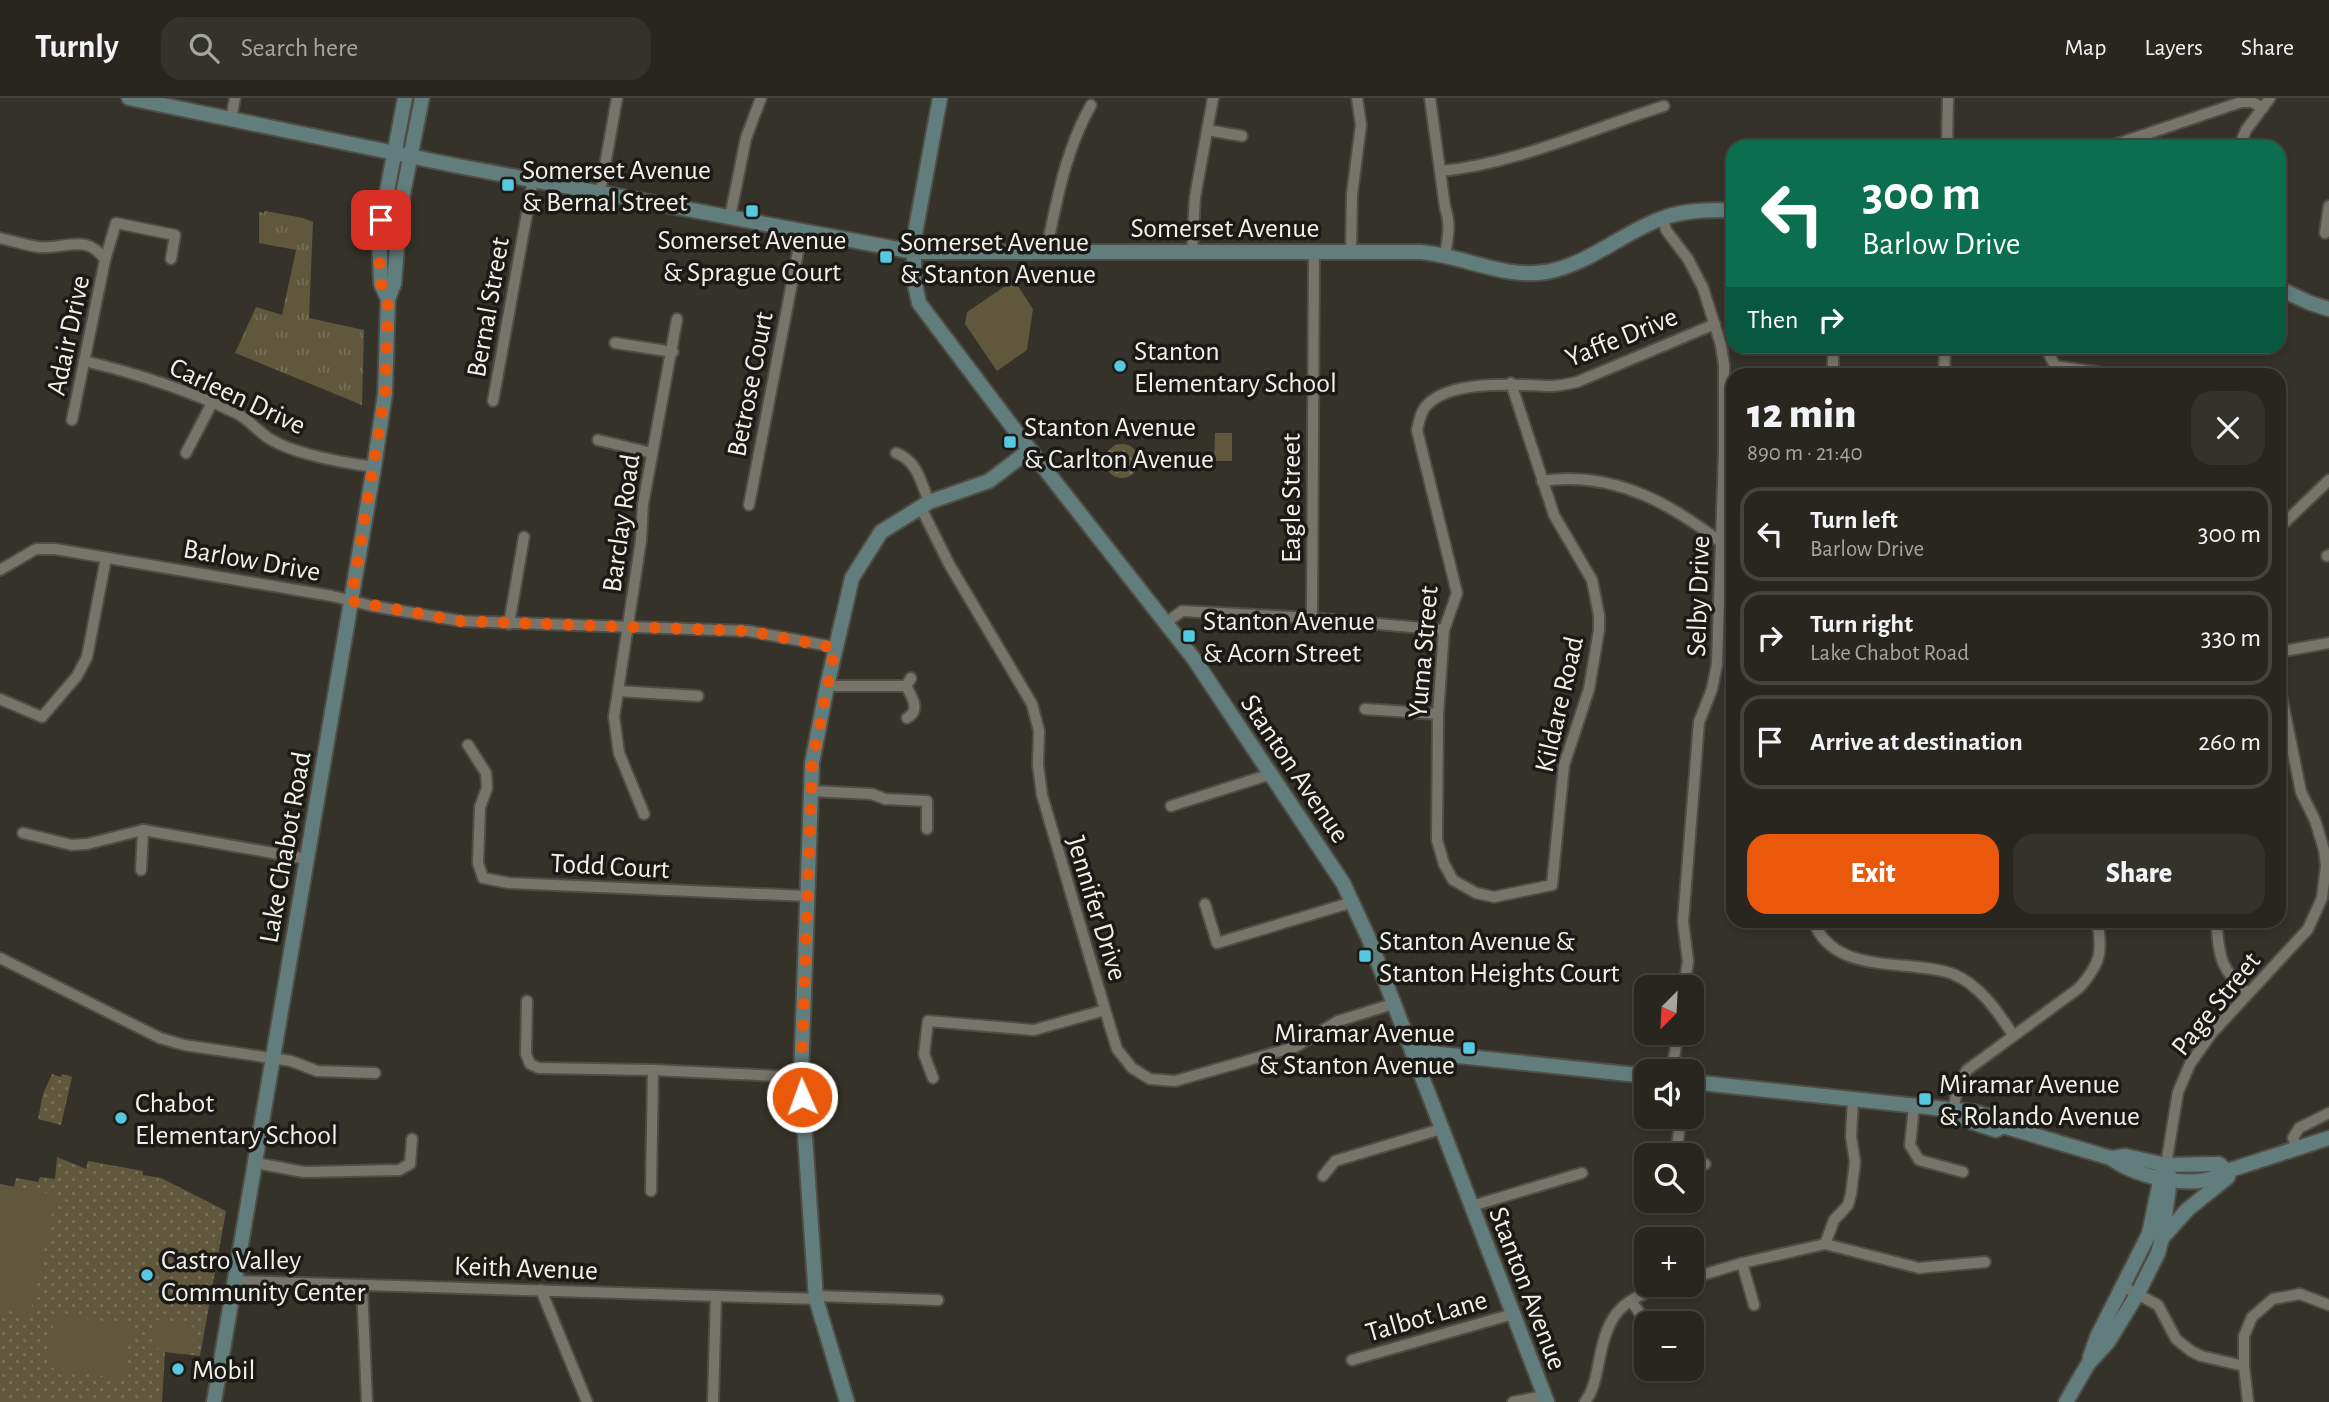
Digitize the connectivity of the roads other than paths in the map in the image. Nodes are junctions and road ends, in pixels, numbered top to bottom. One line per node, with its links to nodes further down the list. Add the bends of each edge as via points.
1 (129, 98): 16 (street, Somerset Avenue)
2 (235, 98): 16 (street)
3 (405, 98): 22 (street, Lake Chabot Road)
4 (422, 98): 23 (street, Lake Chabot Road)
5 (617, 98): 26 (street)
6 (761, 98): 29 (street, via 744,148)
7 (940, 98): 36 (street, Stanton Avenue)
8 (1213, 98): 17 (street)
9 (1357, 98): 38 (street, via 1361,125 1352,194)
10 (1430, 98): 24 (street)
11 (1948, 98): 19 (street)
12 (2270, 98): 15 (street)
13 (1091, 105): 34 (street, via 1068,153)
14 (1664, 106): 24 (street, via 1517,156)
15 (2263, 108): 20 (street, via 2241,102); 21 (street)
16 (231, 119): 22 (street, Somerset Avenue)
17 (1207, 130): 18 (street); 35 (street, via 1195,197)
18 (1242, 136)
19 (1947, 140)
20 (2129, 140)
21 (2242, 140)
22 (394, 152): 23 (street, Somerset Avenue); 43 (street, Lake Chabot Road, via 379,253 381,284)
23 (411, 156): 25 (street, Somerset Avenue); 43 (street, Lake Chabot Road, via 397,233 394,284)
24 (1441, 171): 39 (street, via 1450,225)
25 (533, 180): 26 (street, Somerset Avenue); 52 (street, Bernal Street)
26 (600, 193): 29 (street, Somerset Avenue)
27 (2329, 206): 32 (street)
28 (1726, 210): 30 (street, Somerset Avenue)
29 (730, 217): 31 (street, Somerset Avenue)
30 (1663, 218): 39 (street, Somerset Avenue, via 1588,257 1546,272 1515,273); 46 (street, Selby Drive, via 1666,230 1696,272)
31 (802, 231): 36 (street, Somerset Avenue); 64 (street, Betrose Court)
32 (2325, 233)
33 (0, 238): 41 (street, via 41,247 77,243 94,247)
34 (1046, 251): 35 (street, Somerset Avenue); 36 (street, Somerset Avenue)
35 (1192, 251): 37 (street, Somerset Avenue)
36 (914, 252): 56 (street, Stanton Avenue, via 919,303)
37 (1314, 252): 38 (street, Somerset Avenue); 72 (street, Eagle Street)
38 (1351, 252): 39 (street, Somerset Avenue)
39 (1445, 255)
40 (171, 259): 41 (street, Adair Drive, via 175,235 116,223)
41 (105, 260): 49 (street, Adair Drive)
42 (2286, 292): 44 (street)
43 (388, 299): 60 (street, Lake Chabot Road, via 385,394)
44 (2329, 309)
45 (677, 319): 48 (street, Barclay Road)
46 (1715, 324): 50 (street, Yaffe Drive, via 1577,382 1553,386); 67 (street, Selby Drive, via 1724,365)
47 (615, 343): 48 (street)
48 (673, 352): 58 (street, Barclay Road)
49 (84, 360): 53 (street, Carleen Drive, via 151,378); 54 (street, Adair Drive)
50 (1511, 383): 51 (street, Yaffe Drive); 62 (street, Kildare Road)
51 (1460, 389): 76 (street, Yuma Street, via 1427,405 1417,430 1457,593)
52 (494, 401)
53 (212, 403): 57 (street); 60 (street, Carleen Drive, via 240,415 279,443)
54 (72, 420)
55 (598, 440): 58 (street)
56 (1030, 450): 63 (street, via 989,481); 73 (street, Stanton Avenue)
57 (186, 453)
58 (652, 453): 75 (street, Barclay Road)
59 (896, 453): 63 (street, Jennifer Drive, via 914,466)
60 (374, 467): 71 (street, Lake Chabot Road)
61 (2329, 480): 65 (street)
62 (1542, 481): 67 (street, via 1596,482 1644,494); 98 (street, Kildare Road, via 1554,515 1591,580 1599,615 1589,689 1564,765)
63 (924, 504): 78 (street, via 881,532 852,578); 110 (street, Jennifer Drive, via 942,552 1032,704 1040,731 1042,795)
64 (749, 505)
65 (2286, 521)
66 (524, 537): 74 (street)
67 (1722, 543): 68 (street); 106 (street, Selby Drive, via 1716,677 1699,722 1683,922)
68 (1726, 546)
69 (106, 558): 70 (street, Barlow Drive, via 36,549); 71 (street, Barlow Drive); 83 (street, via 87,657 77,676 42,717)
70 (0, 570)
71 (351, 601): 74 (street, Barlow Drive, via 460,621); 96 (street, Lake Chabot Road)
72 (1312, 618): 73 (street, via 1182,611); 76 (street)
73 (1166, 623): 89 (street, Stanton Avenue)
74 (509, 624): 75 (street, Barlow Drive)
75 (628, 627): 78 (street, Barlow Drive, via 748,631); 81 (street, Barclay Road)
76 (1444, 630): 85 (street, Yuma Street)
77 (2329, 643): 79 (street)
78 (835, 648): 80 (street)
79 (2286, 651)
80 (827, 685): 86 (street, via 908,682 915,709); 90 (street)
81 (618, 691): 82 (street); 92 (street, Barclay Road, via 614,717 619,753)
82 (698, 695)
83 (0, 699)
84 (1365, 709): 85 (street)
85 (1438, 714): 98 (street, Yuma Street, via 1437,840 1453,880 1494,897)
86 (906, 718)
87 (2286, 718): 107 (street, Page Street, via 2301,792 2321,837 2325,883 2308,929)
88 (468, 745): 99 (street, Todd Court, via 486,773 478,863 483,878)
89 (1271, 774): 91 (street); 100 (street, Stanton Avenue)
90 (811, 791): 93 (street, via 927,802); 99 (street)
91 (1171, 806)
92 (644, 814)
93 (927, 829)
94 (143, 830): 95 (street, via 87,844 57,843); 96 (street); 97 (street)
95 (23, 833)
96 (307, 859): 113 (street, Lake Chabot Road)
97 (141, 870)
98 (1552, 885)
99 (806, 897): 117 (street)
100 (1353, 902): 101 (street, via 1217,943); 109 (street, Stanton Avenue)
101 (1205, 904)
102 (1816, 928): 111 (street, via 1835,949 1857,960 1953,974 1981,992)
103 (2098, 928): 111 (street, via 2101,943 2091,974 2079,988)
104 (2217, 928): 107 (street, via 2223,966)
105 (0, 958): 113 (street, via 160,1038)
106 (1686, 975)
107 (2248, 993): 132 (street, Page Street, via 2202,1045 2182,1081)
108 (527, 1000): 114 (street, via 526,1054 530,1064 539,1068)
109 (1394, 1004): 110 (street, Jennifer Drive, via 1338,1021 1295,1047 1166,1082 1143,1075 1126,1063); 112 (street, Stanton Avenue)
110 (1105, 1010): 118 (street, via 1034,1030 928,1021 924,1054)
111 (2013, 1035): 122 (street, via 1967,1070 1958,1085)
112 (1412, 1051): 116 (street); 124 (street, Stanton Avenue)
113 (274, 1060): 115 (street, via 317,1071); 128 (street, Lake Chabot Road)
114 (653, 1070): 117 (street); 134 (street)
115 (375, 1073)
116 (1634, 1075)
117 (801, 1077): 148 (street)
118 (933, 1078)
119 (1704, 1083): 120 (street)
120 (1853, 1100): 121 (street); 137 (street, via 1851,1194)
121 (1914, 1107): 122 (street); 130 (street, via 1910,1145 1919,1160)
122 (1954, 1111): 132 (street, via 2000,1119 2003,1126 2111,1158 2126,1156)
123 (2329, 1113): 127 (street, via 2299,1128 2293,1138)
124 (1441, 1129): 133 (street, via 1335,1161); 135 (street, Stanton Avenue)
125 (2329, 1138): 127 (street)
126 (412, 1139): 128 (street, via 410,1164 399,1170 304,1172)
127 (2297, 1149): 129 (street)
128 (256, 1163): 141 (street, Lake Chabot Road)
129 (2232, 1169): 132 (street, via 2209,1179); 136 (street)
130 (1963, 1172)
131 (1581, 1173): 135 (street)
132 (2165, 1174): 136 (street); 143 (street, via 2150,1234)
133 (1323, 1176)
134 (651, 1191)
135 (1472, 1206): 154 (street, Stanton Avenue)
136 (2162, 1238): 145 (street)
137 (1825, 1244): 138 (street, via 1919,1268); 139 (street)
138 (1985, 1262)
139 (1742, 1263): 140 (street); 151 (street)
140 (1704, 1274)
141 (235, 1281): 142 (street, Keith Avenue); 159 (street, Lake Chabot Road)
142 (362, 1286): 144 (street, Keith Avenue); 160 (street)
143 (2124, 1287): 145 (street); 156 (street)
144 (541, 1290): 146 (street, Keith Avenue); 161 (street)
145 (2138, 1293): 156 (street, via 2108,1342); 157 (street, via 2158,1305 2176,1339 2191,1351)
146 (716, 1296): 148 (street, Keith Avenue); 162 (street)
147 (1639, 1297): 150 (street)
148 (816, 1298): 149 (street, Keith Avenue); 163 (street)
149 (938, 1300)
150 (1631, 1301): 153 (street); 165 (street, via 1607,1326 1593,1388)
151 (1754, 1305)
152 (2329, 1305): 157 (street, via 2301,1294 2273,1299 2252,1317 2244,1336)
153 (1638, 1311)
154 (1513, 1314): 155 (street, Talbot Lane); 158 (street, Stanton Avenue)
155 (1352, 1360)
156 (2088, 1364): 166 (street)
157 (2244, 1366): 167 (street)
158 (1546, 1399): 164 (street)
159 (214, 1402)
160 (367, 1402)
161 (587, 1402)
162 (713, 1402)
163 (847, 1402)
164 (1513, 1402)
165 (1585, 1402)
166 (2066, 1402)
167 (2248, 1402)

